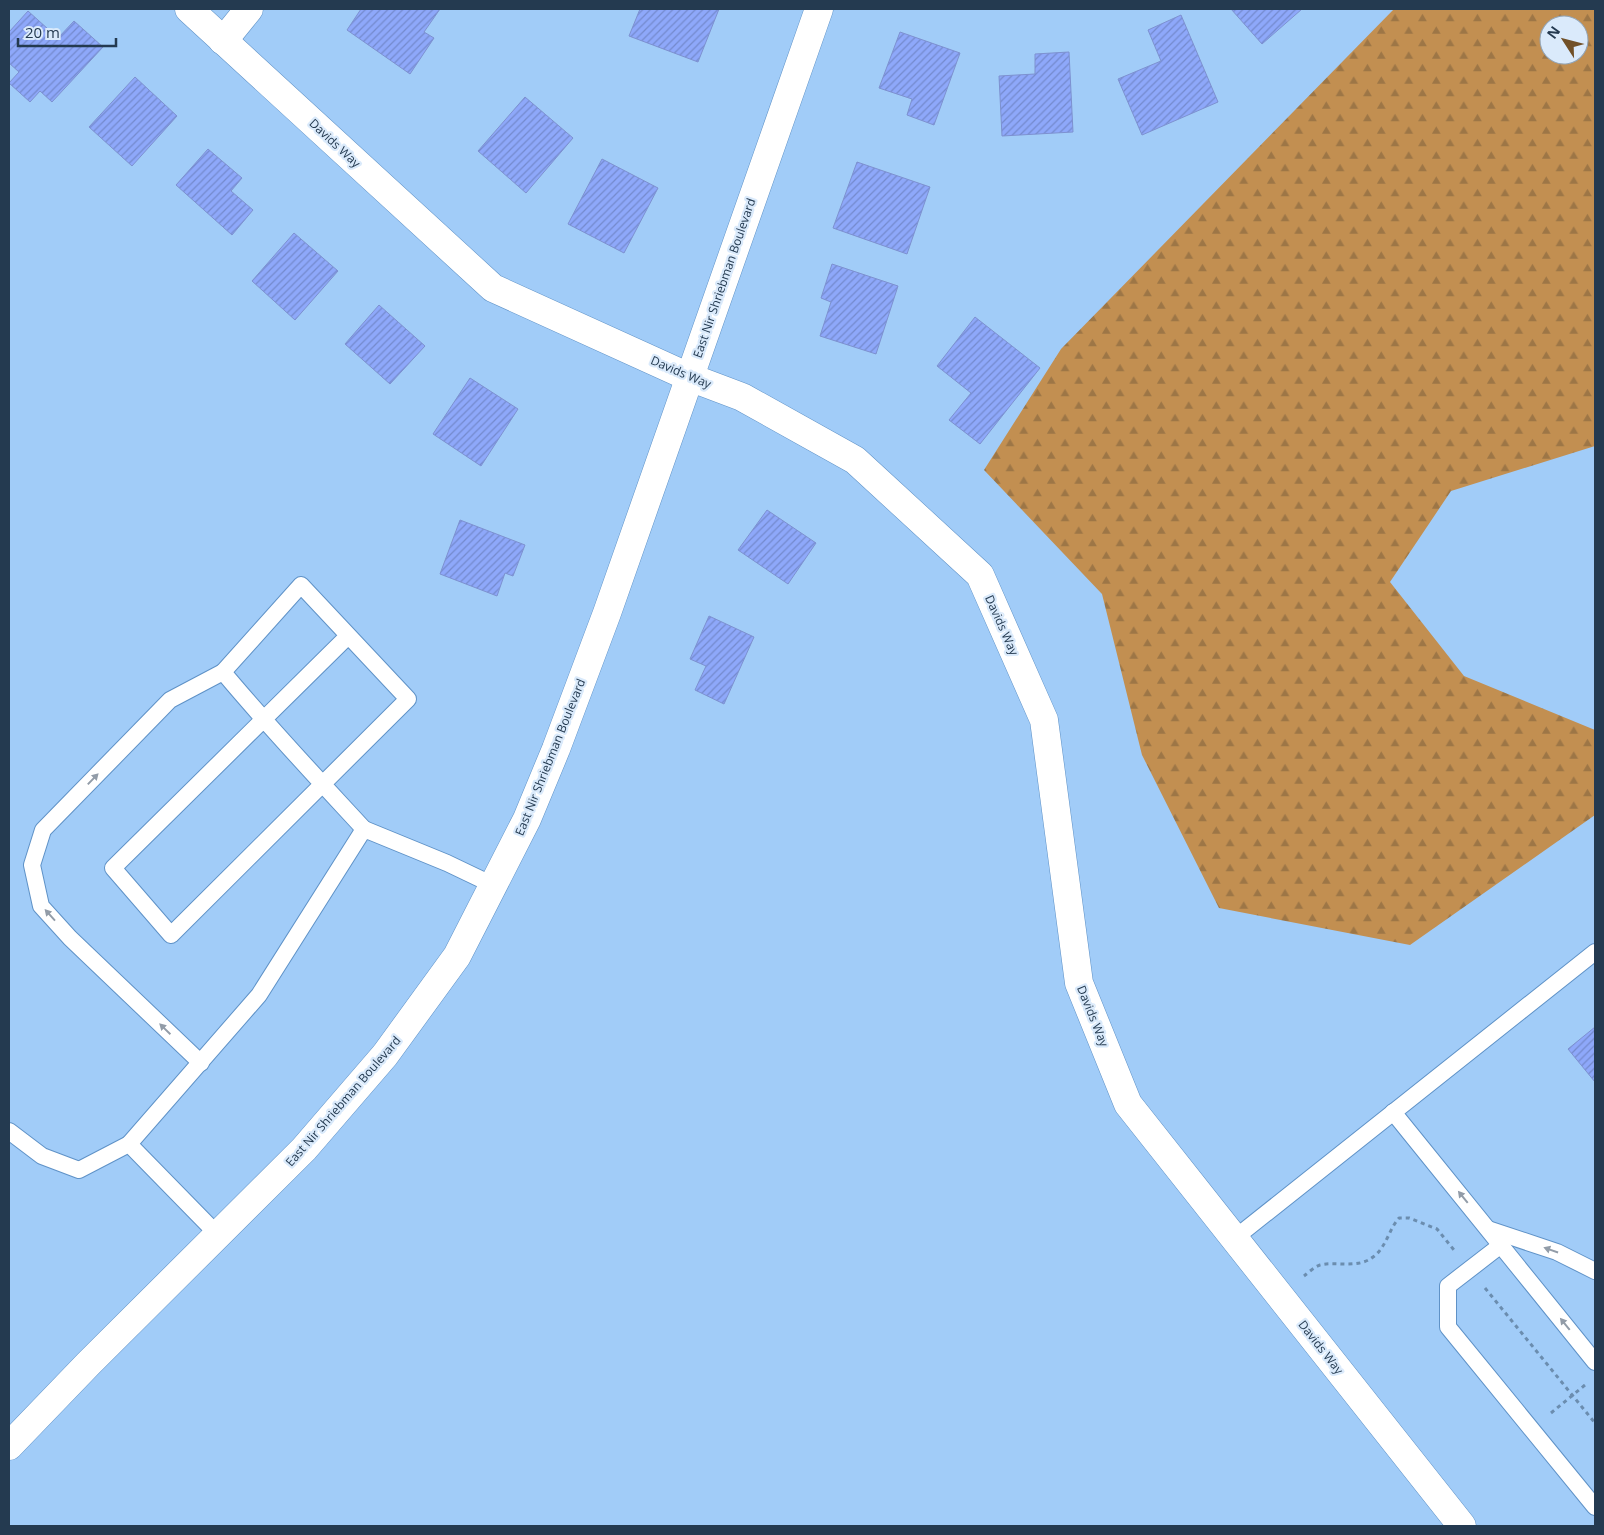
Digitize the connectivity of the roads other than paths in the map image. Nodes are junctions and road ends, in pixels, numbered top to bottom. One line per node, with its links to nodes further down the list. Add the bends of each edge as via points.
1 (189, 9): 4 (street, Davids Way)
2 (250, 9): 4 (street)
3 (820, 9): 5 (street, East Nir Shriebman Boulevard)
4 (223, 41): 5 (street, Davids Way, via 493,288)
5 (689, 376): 11 (street, East Nir Shriebman Boulevard, via 556,749 527,819); 19 (street, Davids Way, via 742,397 855,460 980,575 1044,720 1079,983 1128,1104)
6 (348, 636): 7 (lane, via 301,585); 8 (lane); 9 (lane, via 408,699)
7 (223, 672): 8 (lane); 13 (lane, one-way to 7, via 70,938 41,906 32,865 43,830 163,707 170,700)
8 (263, 720): 9 (lane); 9 (lane, via 113,868 171,935)
9 (322, 784): 10 (lane)
10 (364, 828): 11 (lane); 13 (lane, via 259,995)
11 (493, 885): 18 (street, East Nir Shriebman Boulevard, via 457,956 385,1056 304,1149)
12 (1595, 952): 14 (lane)
13 (201, 1063): 16 (lane)
14 (1394, 1112): 17 (lane, one-way to 14); 19 (lane)
15 (9, 1131): 16 (lane, via 42,1156 79,1170)
16 (129, 1144): 18 (lane)
17 (1488, 1229): 20 (lane); 21 (lane, one-way to 17, via 1557,1252)
18 (218, 1235): 23 (street, East Nir Shriebman Boulevard)
19 (1235, 1238): 25 (street, Davids Way)
20 (1501, 1245): 22 (lane, one-way to 20); 24 (lane, via 1448,1286 1448,1327)
21 (1595, 1270)
22 (1595, 1362)
23 (9, 1446)
24 (1595, 1507)
25 (1462, 1526)

